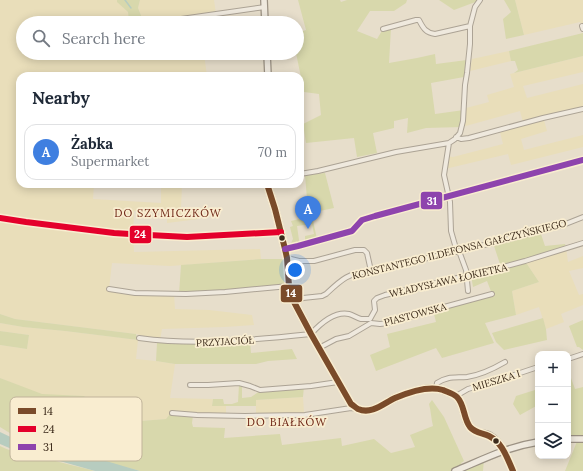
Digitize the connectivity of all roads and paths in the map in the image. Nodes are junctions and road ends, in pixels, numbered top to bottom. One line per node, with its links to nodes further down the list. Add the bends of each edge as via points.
1 (264, 0): 3 (street)
2 (479, 0): 6 (street)
3 (265, 7): 4 (street); 5 (street)
4 (202, 16)
5 (265, 16)
6 (470, 26): 7 (street, via 432,34 416,20); 11 (street, via 463,121 460,133)
7 (383, 30)
8 (267, 60): 9 (street)
9 (268, 72)
10 (583, 109): 11 (street, via 469,138)
11 (456, 137): 12 (street)
12 (449, 143): 14 (street, via 396,152); 16 (street, via 444,175)
13 (583, 160): 16 (street)
14 (304, 174)
15 (268, 188): 19 (street)
16 (449, 197): 21 (street, via 362,220 352,231); 22 (street, via 451,231)
17 (583, 217): 22 (street, KONSTANTEGO ILDEFONSA GAŁCZYŃSKIEGO, via 563,225)
18 (0, 218): 19 (street, via 125,234 187,237)
19 (281, 232): 21 (street)
20 (583, 243): 25 (street, WŁADYSŁAWA ŁOKIETKA)
21 (285, 249): 23 (street)
22 (458, 252): 24 (street, KONSTANTEGO ILDEFONSA GAŁCZYŃSKIEGO); 25 (street)
23 (287, 258): 24 (street, via 314,261 364,250); 26 (street)
24 (371, 271): 30 (street, KONSTANTEGO ILDEFONSA GAŁCZYŃSKIEGO, via 346,277 322,296)
25 (466, 276): 28 (street); 31 (street, WŁADYSŁAWA ŁOKIETKA, via 377,298 374,301 375,310)
26 (289, 286): 27 (street, via 186,294); 30 (street)
27 (109, 289)
28 (468, 291)
29 (492, 294): 31 (street, PIASTOWSKA, via 389,323)
30 (294, 302): 32 (street)
31 (371, 321): 32 (street, via 340,314 328,318); 34 (street, PIASTOWSKA, via 349,336 336,339)
32 (311, 334): 33 (street, PRZYJACIÓŁ, via 230,342 163,342); 34 (street)
33 (139, 338)
34 (319, 348): 39 (street)
35 (583, 354): 36 (street)
36 (571, 358)
37 (505, 362): 41 (street, via 488,372 467,377 450,377 437,383)
38 (535, 368): 42 (street, MIESZKA I, via 500,381 473,387)
39 (338, 382): 40 (street, via 260,390 239,383); 43 (street, via 351,404)
40 (190, 385)
41 (436, 388): 42 (street); 43 (street, via 406,393 378,408 366,411)
42 (456, 396): 48 (street, via 462,403 472,429 496,440)
43 (358, 409): 44 (street, via 297,415)
44 (172, 414)
45 (571, 439): 46 (street)
46 (583, 439)
47 (535, 443): 48 (street)
48 (503, 450): 49 (street); 50 (street)
49 (455, 471)
50 (512, 471)

